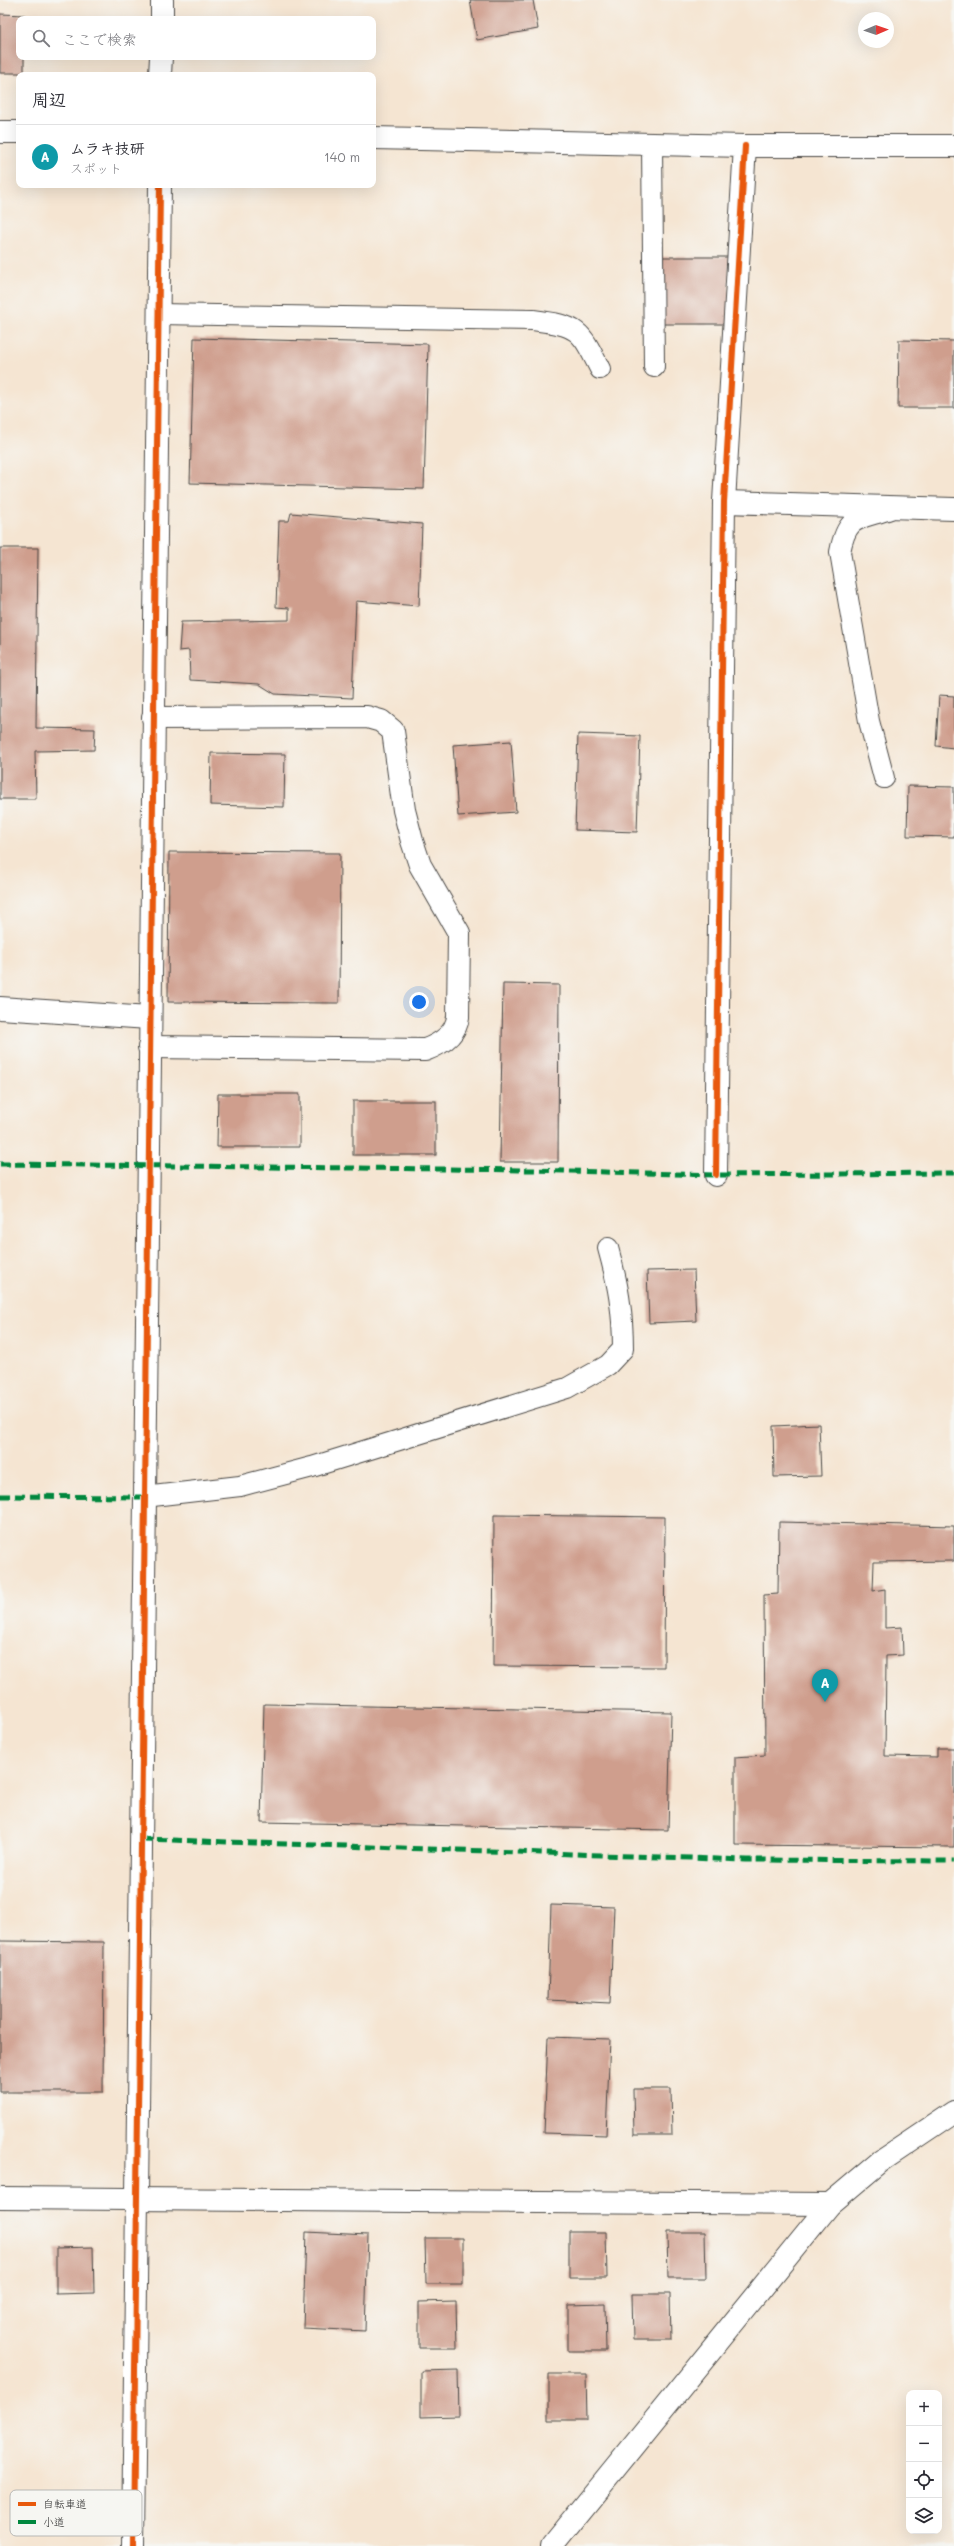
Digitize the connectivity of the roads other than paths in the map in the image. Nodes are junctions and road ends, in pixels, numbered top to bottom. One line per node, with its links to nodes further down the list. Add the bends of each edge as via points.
1 (162, 0): 2 (street)
2 (162, 16)
3 (161, 60): 4 (street)
4 (160, 72)
5 (0, 132): 6 (street)
6 (16, 132)
7 (376, 138): 8 (street)
8 (652, 144): 9 (street); 13 (lane)
9 (746, 146): 10 (street); 15 (street)
10 (954, 146)
11 (160, 188): 12 (street)
12 (158, 314): 14 (lane, via 533,320 564,324 585,338); 18 (street)
13 (654, 367)
14 (600, 370)
15 (724, 502): 16 (street); 23 (street)
16 (894, 508): 17 (street); 19 (lane, via 852,522 843,533 840,552 869,721)
17 (954, 509)
18 (153, 718): 21 (street); 22 (street, via 367,717 380,721 393,731 404,810 412,842 420,865 459,933 458,1017 457,1028 439,1045 425,1050)
19 (884, 778)
20 (0, 1008): 21 (street)
21 (149, 1018): 22 (street)
22 (149, 1046): 25 (street)
23 (716, 1175)
24 (608, 1248): 25 (lane, via 620,1290 623,1348 608,1365 567,1388 312,1467 240,1486)
25 (144, 1497): 28 (street)
26 (954, 2112): 29 (street, via 882,2161)
27 (0, 2198): 28 (street)
28 (138, 2200): 29 (street); 30 (street)
29 (830, 2204): 33 (street)
30 (135, 2490)
31 (134, 2536): 32 (street)
32 (134, 2546)
33 (552, 2546)

